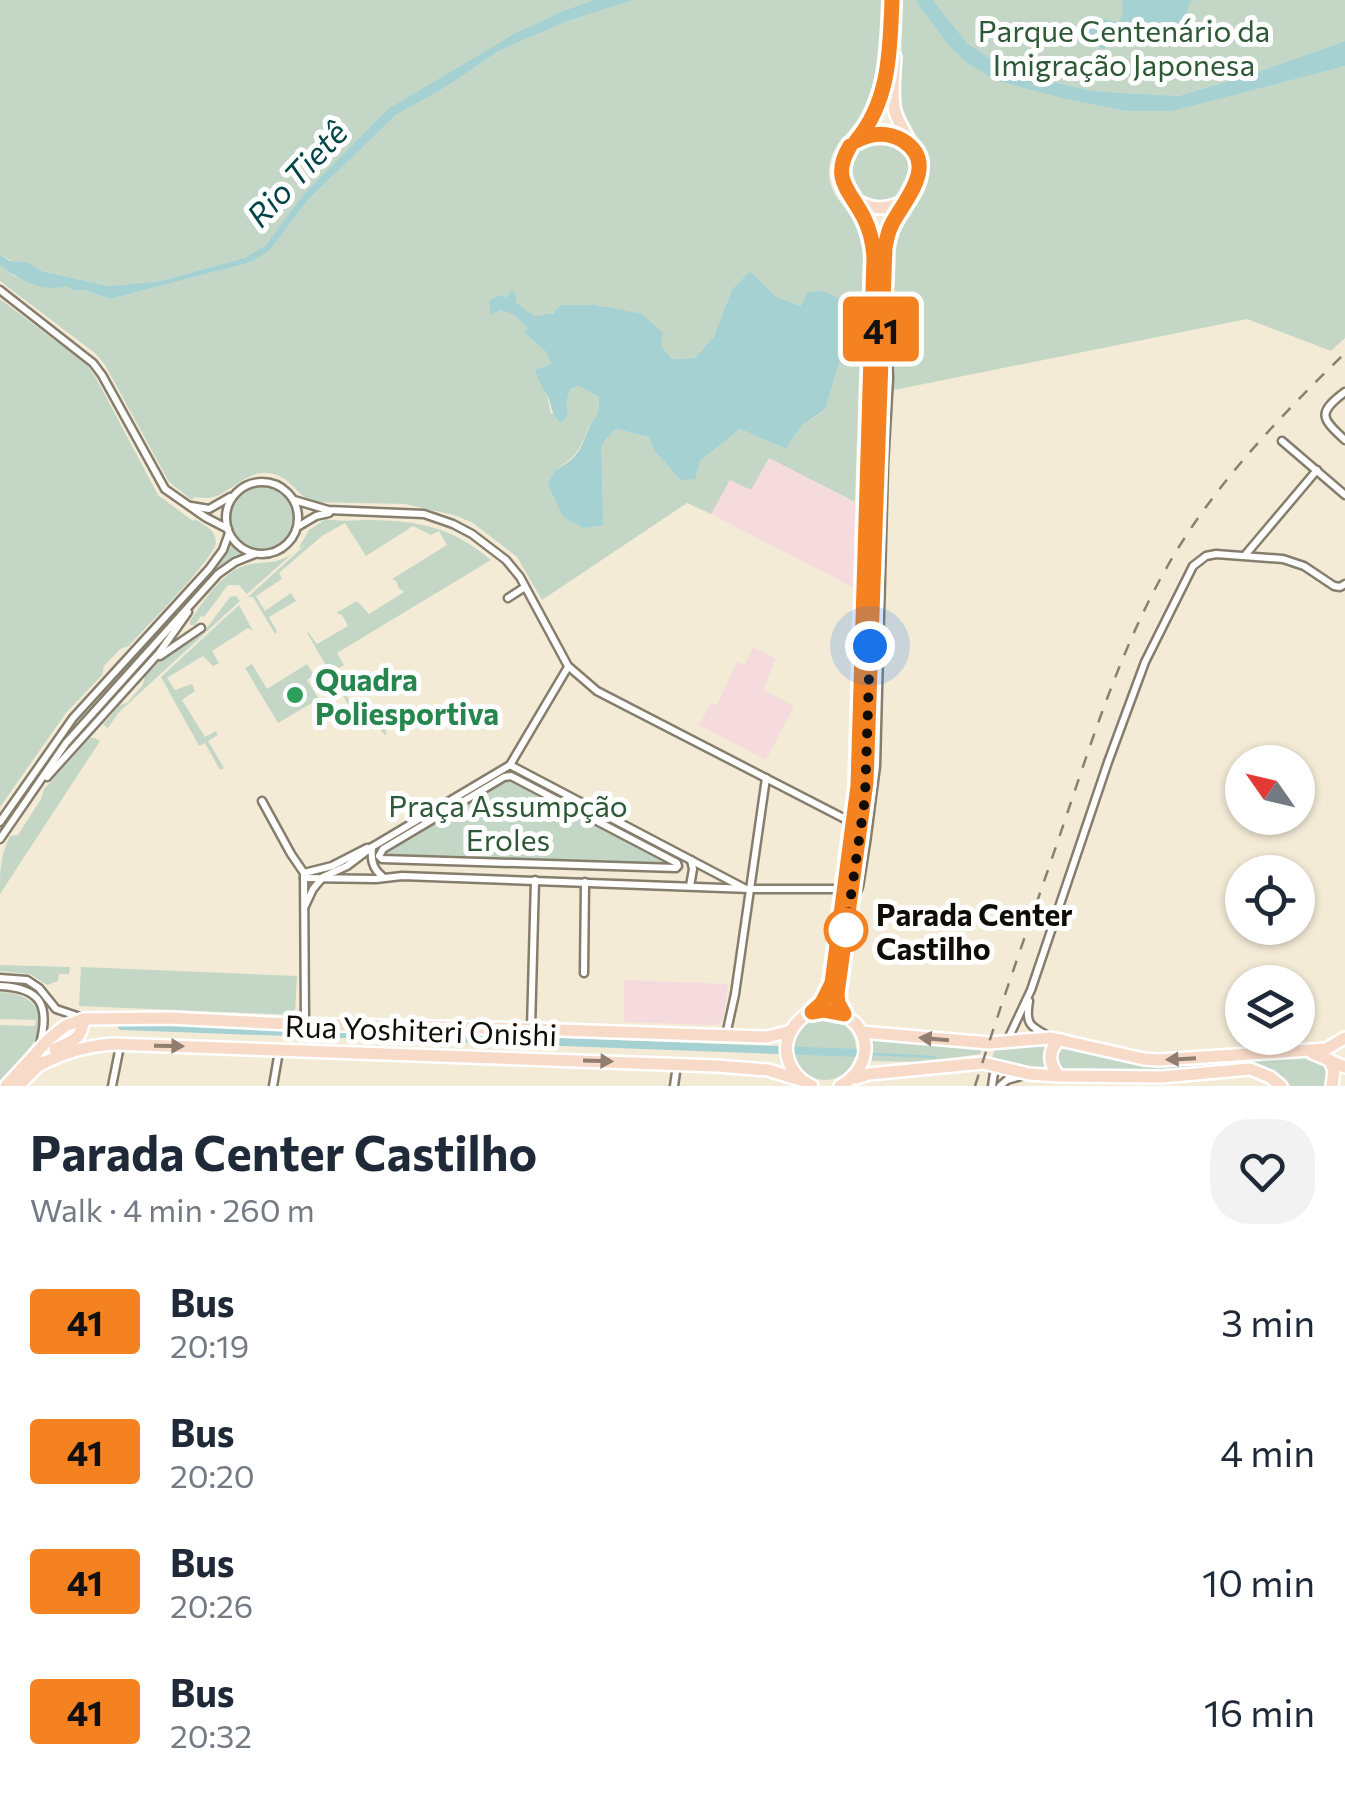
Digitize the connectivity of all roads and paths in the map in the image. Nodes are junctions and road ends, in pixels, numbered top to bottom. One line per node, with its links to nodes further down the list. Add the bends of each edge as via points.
1 (896, 0): 2 (main road, via 881,98); 3 (main road, via 893,101)
2 (856, 141): 3 (main road, via 883,134); 5 (main road, via 841,173)
3 (910, 146): 4 (main road, via 919,175)
4 (910, 196): 5 (main road, via 876,208); 6 (main road, via 890,228)
5 (852, 197): 33 (main road, via 869,228 874,257)
6 (884, 266): 33 (main road, via 866,782); 48 (street, via 889,378 876,766 861,872)
7 (0, 290): 15 (street, via 92,362 158,478)
8 (1345, 392): 10 (street, via 1324,414)
9 (1282, 440): 11 (street)
10 (1345, 440)
11 (1317, 470): 13 (street); 20 (street)
12 (235, 494): 14 (street, via 252,483 271,482); 15 (street, via 215,508); 18 (street)
13 (1345, 495)
14 (294, 500): 16 (street); 17 (street)
15 (190, 506): 18 (street)
16 (340, 511): 17 (street); 22 (street, via 424,514 453,524 506,560)
17 (298, 527): 19 (street, via 277,552)
18 (228, 531): 19 (street); 32 (street, via 209,570 73,718)
19 (255, 554): 23 (street, via 226,567)
20 (1245, 555): 21 (street, via 1296,562); 52 (street, via 1206,556 1187,574 1125,713)
21 (1343, 586)
22 (525, 587): 24 (street); 26 (street)
23 (198, 596): 25 (street); 30 (street, via 66,743)
24 (508, 598)
25 (184, 618): 27 (street); 27 (street, via 187,630 201,628)
26 (568, 666): 28 (street); 29 (street, via 598,691)
27 (147, 667): 30 (street)
28 (510, 765): 35 (street); 36 (street)
29 (766, 778): 33 (street); 45 (street)
30 (32, 792): 34 (street)
31 (262, 801): 39 (street)
32 (0, 822)
33 (857, 825): 46 (main road); 48 (main road)
34 (0, 839)
35 (372, 847): 37 (street); 40 (street, via 372,863)
36 (691, 858): 44 (street); 45 (street)
37 (348, 862): 39 (street); 40 (street, via 353,872); 41 (street)
38 (676, 868): 38 (street, via 511,776 379,856 401,860)
39 (304, 875): 41 (street); 47 (street)
40 (383, 876): 41 (street); 42 (street)
41 (322, 877): 47 (street)
42 (535, 880): 43 (street); 58 (street)
43 (585, 882): 44 (street); 49 (street)
44 (690, 886): 45 (street)
45 (747, 888): 46 (street); 61 (street)
46 (844, 889): 53 (main road, via 832,983)
47 (305, 906): 57 (street)
48 (848, 913): 54 (main road, via 837,994)
49 (584, 973)
50 (0, 978): 56 (street, via 28,980 56,1009)
51 (0, 986): 66 (street, via 30,990 42,1005)
52 (1031, 990): 63 (street, via 1027,1020); 64 (street)
53 (812, 1012): 54 (main road); 59 (main road)
54 (844, 1014): 60 (main road)
55 (135, 1018): 56 (main road, Rua Yoshiteri Onishi); 57 (main road, Rua Yoshiteri Onishi); 65 (main road, via 115,1024)
56 (84, 1019): 66 (main road); 73 (main road, via 78,1037)
57 (305, 1024): 58 (main road, Rua Yoshiteri Onishi)
58 (531, 1028): 61 (main road, Rua Yoshiteri Onishi)
59 (792, 1030): 61 (main road, Rua Yoshiteri Onishi, via 767,1037); 78 (main road, via 789,1062)
60 (861, 1032): 64 (main road, one-way to 60); 79 (main road, via 860,1070)
61 (726, 1035)
62 (1345, 1038): 68 (main road)
63 (1056, 1039): 64 (main road); 70 (main road, one-way to 63, via 1144,1059); 77 (main road, via 1051,1052)
64 (1006, 1042)
65 (115, 1044): 67 (main road, Rua Yoshiteri Onishi, one-way to 67); 73 (main road, Rua Yoshiteri Onishi, via 68,1051); 82 (street)
66 (38, 1049): 80 (main road)
67 (280, 1049): 74 (main road, Rua Yoshiteri Onishi, one-way to 74); 83 (street)
68 (1315, 1050)
69 (1315, 1053): 71 (main road)
70 (1233, 1055)
71 (1330, 1060): 75 (main road); 87 (main road)
72 (990, 1063): 76 (main road); 79 (main road, via 869,1074); 85 (street)
73 (40, 1064): 81 (main road)
74 (677, 1064): 78 (main road, Rua Yoshiteri Onishi, via 768,1070); 84 (street)
75 (1345, 1067)
76 (1029, 1074): 77 (main road); 85 (street)
77 (1059, 1076): 86 (main road, via 1250,1070)
78 (807, 1083)
79 (841, 1085)
80 (6, 1086)
81 (18, 1086)
82 (112, 1086)
83 (273, 1086)
84 (674, 1086)
85 (996, 1086)
86 (1282, 1086)
87 (1332, 1086)

